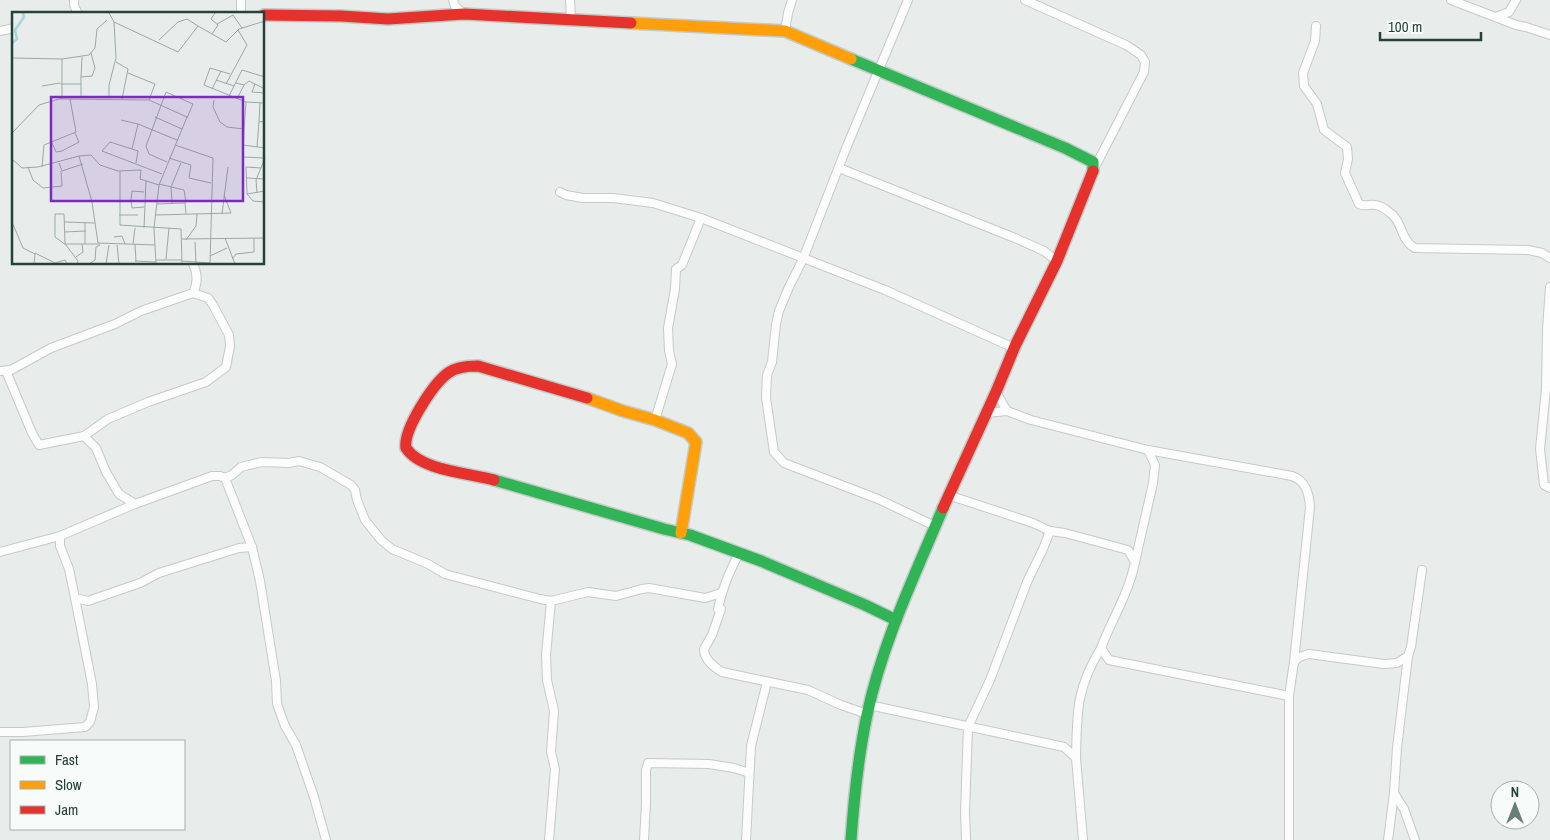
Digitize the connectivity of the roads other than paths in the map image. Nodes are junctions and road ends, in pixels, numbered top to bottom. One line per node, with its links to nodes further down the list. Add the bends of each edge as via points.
1 (453, 0): 8 (street)
2 (570, 0): 11 (street)
3 (792, 0): 13 (street)
4 (908, 0): 15 (street)
5 (1025, 0): 17 (street, via 1126,45 1141,55 1145,62 1144,72)
6 (1451, 0): 10 (street)
7 (1516, 0): 10 (street, via 1509,12)
8 (464, 14): 9 (street, via 388,18); 11 (street)
9 (265, 15)
10 (1496, 17): 14 (street)
11 (571, 19): 13 (street)
12 (1316, 26): 20 (street, via 1315,41 1303,73 1304,86 1317,104 1324,130 1347,147 1345,173 1358,204 1375,205 1390,212 1407,242 1415,248 1528,250)
13 (785, 31): 15 (street)
14 (1550, 36)
15 (878, 70): 16 (street); 17 (street, via 1065,148 1093,162)
16 (839, 168): 21 (street); 22 (street, via 1015,238)
17 (1094, 169): 22 (street)
18 (560, 192): 19 (street, via 583,198 653,203)
19 (701, 218): 21 (street); 32 (street, via 682,265 676,269 668,328 672,364)
20 (1550, 258)
21 (803, 259): 26 (street, via 886,290); 41 (street, via 779,311 766,381 774,452 784,463 878,499)
22 (1057, 261): 26 (street)
23 (194, 265): 25 (street, via 197,278)
24 (1550, 287): 29 (street)
25 (193, 293): 27 (street, via 141,311); 33 (street, via 208,298 229,336 226,367 206,382 108,419)
26 (1014, 348): 28 (street)
27 (3, 371): 33 (street, via 39,444)
28 (996, 392): 30 (street); 31 (street)
29 (1548, 392): 38 (street, via 1540,449 1544,485)
30 (1007, 411): 31 (street); 34 (street)
31 (986, 413): 39 (street)
32 (655, 420): 43 (street, via 688,433 696,442); 43 (street, via 478,366 457,367 441,378 424,404 408,433 405,447 418,460 461,474 493,479)
33 (84, 436): 40 (street, via 96,448 119,494)
34 (1148, 450): 35 (street); 36 (street)
35 (1166, 453): 36 (street); 59 (street, via 1292,476 1305,486 1310,507)
36 (1155, 466): 46 (street)
37 (225, 478): 40 (street, via 212,476); 45 (street); 54 (street, via 241,467 262,462 299,461 320,467 351,485 365,520 392,549 445,574)
38 (1550, 488)
39 (948, 495): 41 (street); 42 (street)
40 (135, 504): 44 (street)
41 (935, 526): 55 (street)
42 (1050, 531): 47 (street); 64 (street)
43 (681, 534): 49 (street)
44 (60, 536): 48 (street); 53 (street)
45 (252, 547): 53 (street, via 239,548 159,573 88,601); 69 (street, via 268,624 277,704 296,745)
46 (1139, 547): 47 (street); 50 (street)
47 (1128, 550): 50 (street)
48 (0, 552)
49 (739, 553): 52 (street); 55 (street)
50 (1135, 562): 56 (street, via 1126,593)
51 (1422, 570): 57 (street)
52 (721, 593): 54 (street, via 704,598 649,588 616,596 588,592); 61 (street, via 718,608 721,609 704,649 706,657 722,672)
53 (75, 598): 65 (street, via 92,684 94,706 90,722 85,727)
54 (551, 601): 70 (street, via 546,655 547,680 554,711 552,752 555,769)
55 (896, 620): 63 (street)
56 (1102, 648): 58 (street); 60 (street)
57 (1408, 656): 59 (street, via 1398,664 1309,654); 68 (street)
58 (1109, 660): 60 (street); 62 (street)
59 (1294, 662): 62 (street)
60 (1093, 663): 66 (street, via 1082,686 1077,714)
61 (767, 682): 63 (street, via 808,690 841,705); 67 (street, via 755,725)
62 (1289, 696): 76 (street)
63 (868, 710): 64 (street); 73 (street, via 856,778)
64 (968, 726): 66 (street, via 1064,747); 74 (street)
65 (0, 732)
66 (1076, 758): 75 (street)
67 (749, 772): 71 (street, via 709,764 648,763); 72 (street)
68 (1394, 793): 77 (street); 78 (street, via 1404,809)
69 (326, 840)
70 (549, 840)
71 (644, 840)
72 (746, 840)
73 (851, 840)
74 (966, 840)
75 (1083, 840)
76 (1289, 840)
77 (1388, 840)
78 (1415, 840)

